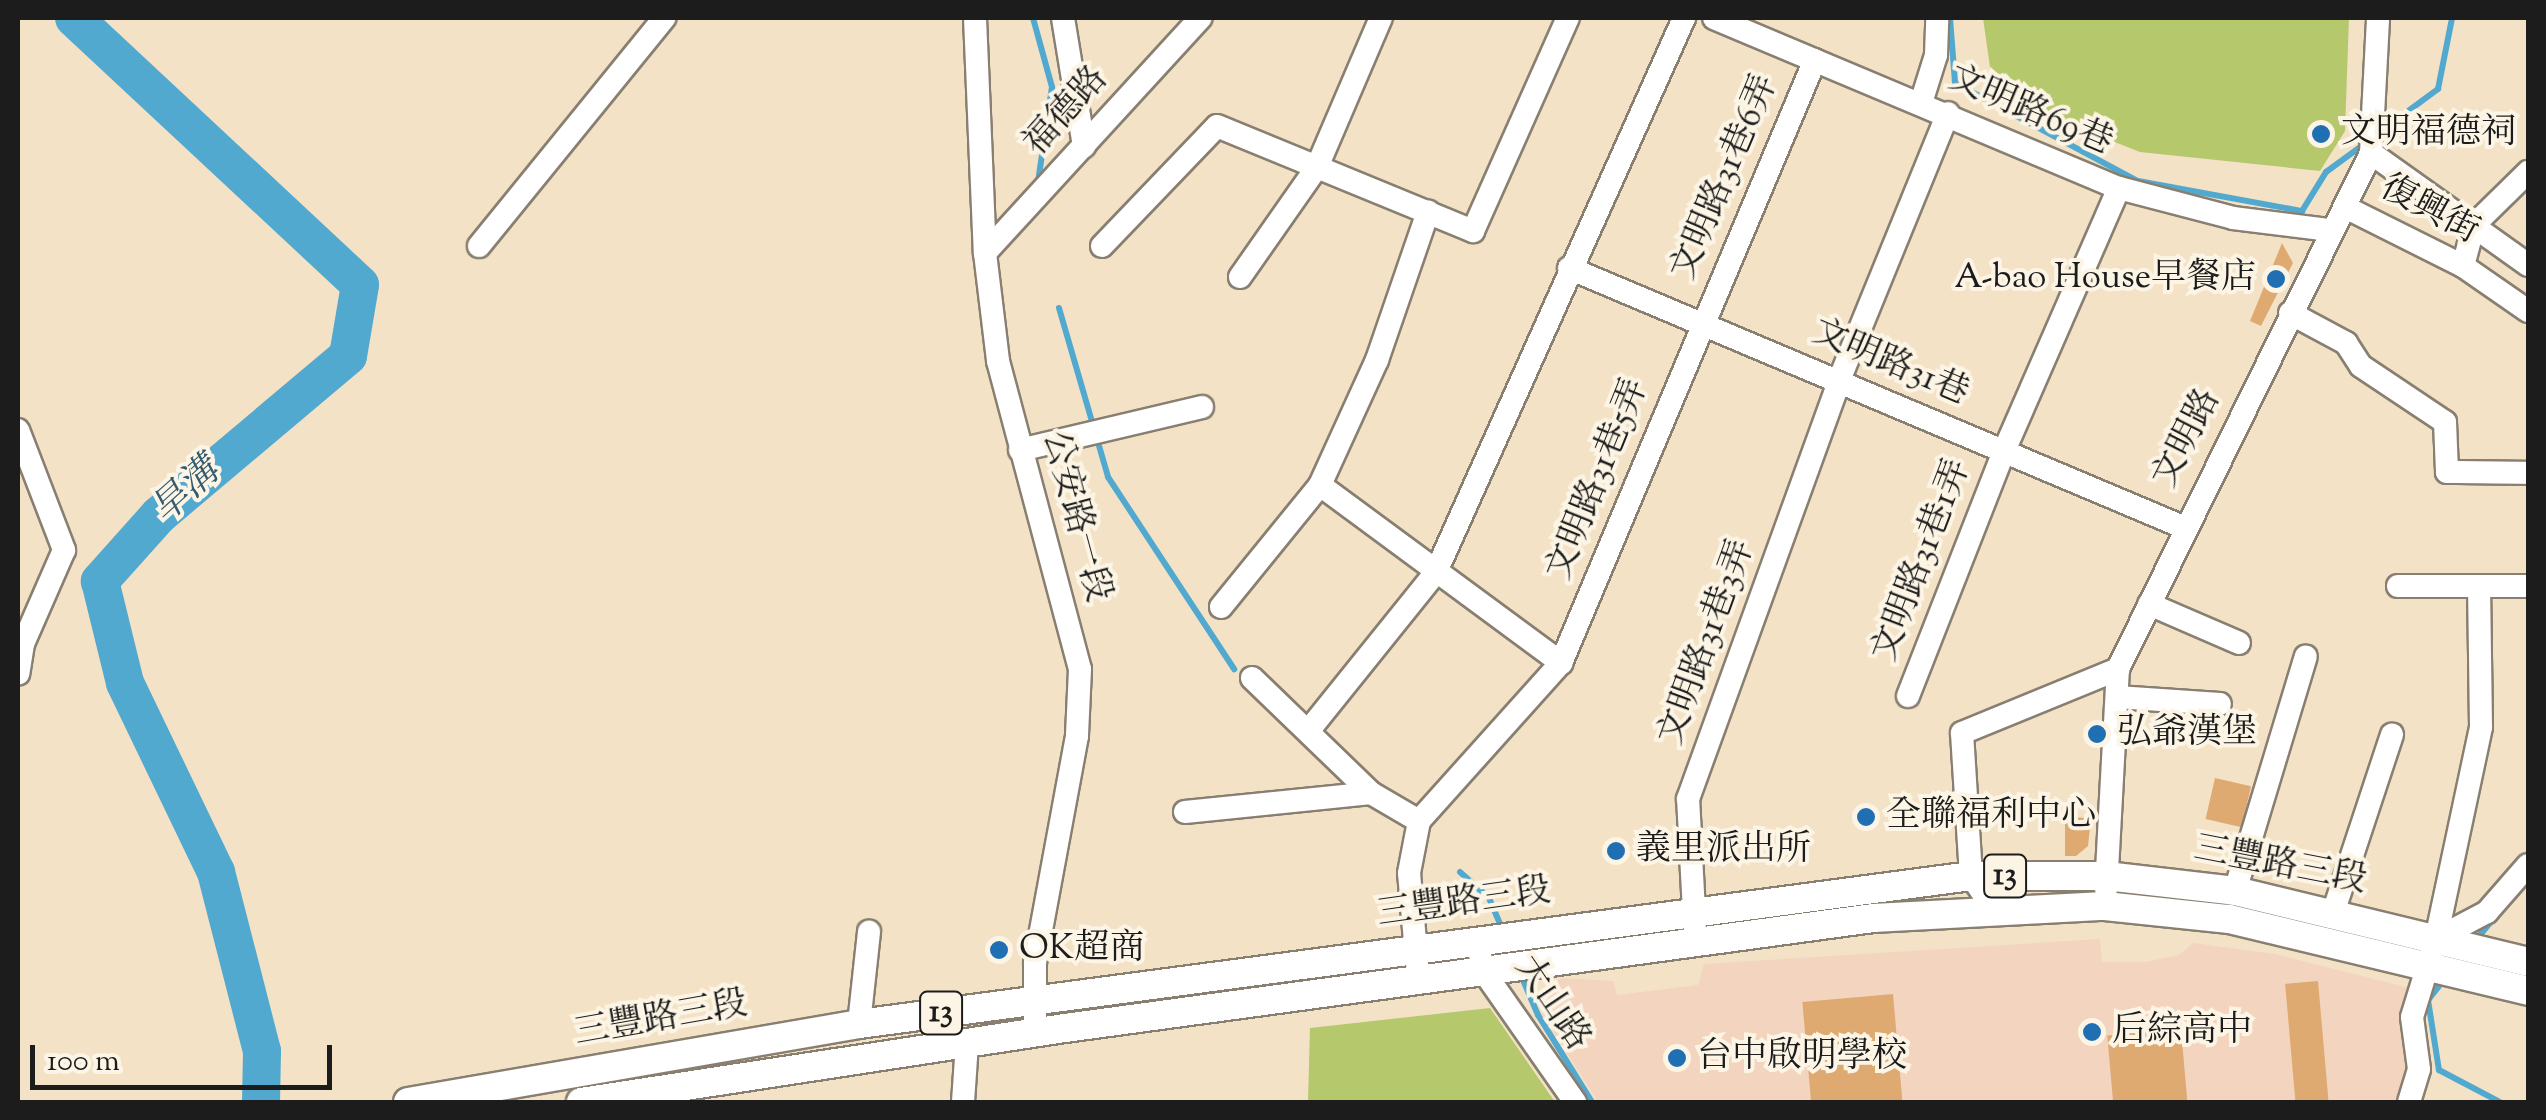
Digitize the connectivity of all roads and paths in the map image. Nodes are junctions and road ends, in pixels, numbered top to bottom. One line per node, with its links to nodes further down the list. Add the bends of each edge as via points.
1 (664, 18): 24 (street)
2 (975, 18): 26 (street, 公安路一段)
3 (1063, 18): 14 (street)
4 (1200, 18): 14 (street, 福德路)
5 (1381, 18): 16 (street)
6 (1568, 18): 21 (street, via 1473,230)
7 (1684, 18): 29 (street)
8 (1714, 18): 11 (street, 文明路69巷)
9 (1936, 18): 12 (street, via 1936,56)
10 (2378, 18): 15 (street, 文明路)
11 (1815, 60): 12 (street, 文明路69巷); 33 (street, 文明路31巷6弄)
12 (1922, 104): 13 (street, 文明路69巷)
13 (1948, 113): 18 (street, 文明路69巷); 34 (street, 文明路31巷3弄)
14 (1084, 146): 26 (street, 福德路)
15 (2370, 153): 20 (street, 文明路); 22 (street, 復興街)
16 (1317, 167): 21 (street); 25 (street, via 1217,126); 30 (street)
17 (2528, 172): 19 (street)
18 (2118, 188): 23 (street, 文明路69巷, via 2232,218); 38 (street, 文明路31巷1弄)
19 (2519, 194): 22 (street)
20 (2346, 208): 23 (street, 文明路); 28 (street, 復興街)
21 (1428, 212): 40 (street, via 1377,360)
22 (2474, 225): 27 (street, 復興街); 28 (street)
23 (2330, 230): 32 (street, 文明路)
24 (479, 246)
25 (1102, 246)
26 (985, 253): 37 (street, 公安路一段, via 998,360)
27 (2528, 265)
28 (2463, 266): 31 (street, 復興街)
29 (1569, 268): 33 (street, 文明路31巷); 42 (street)
30 (1240, 277)
31 (2528, 311)
32 (2290, 313): 39 (street, via 2346,343 2362,366 2445,422 2447,472); 41 (street, 文明路)
33 (1702, 323): 34 (street, 文明路31巷); 50 (street, 文明路31巷5弄)
34 (1840, 378): 38 (street, 文明路31巷); 67 (street, 文明路31巷3弄, via 1688,799)
35 (1202, 407): 37 (street)
36 (18, 430): 52 (street, via 64,550 22,644)
37 (1020, 450): 79 (street, 公安路一段, via 1080,669 1077,736)
38 (2004, 451): 41 (street, 文明路31巷); 54 (street, 文明路31巷1弄)
39 (2528, 473)
40 (1320, 485): 42 (street); 47 (street)
41 (2183, 526): 46 (street, 文明路)
42 (1436, 572): 50 (street); 57 (street)
43 (2398, 586): 44 (street)
44 (2479, 586): 45 (street); 74 (street, via 2480,727)
45 (2528, 586)
46 (2149, 604): 48 (street); 51 (street, 文明路)
47 (1221, 607)
48 (2239, 643)
49 (2306, 656): 65 (street)
50 (1562, 663): 61 (street, 文明路31巷5弄)
51 (2118, 668): 55 (street, 文明路); 63 (street, via 1962,732)
52 (18, 674)
53 (1252, 678): 57 (street)
54 (1908, 696)
55 (2117, 696): 56 (street); 64 (street, 文明路)
56 (2220, 704)
57 (1310, 730): 59 (street)
58 (2392, 735): 69 (street)
59 (1371, 793): 60 (street); 61 (street)
60 (1185, 812)
61 (1418, 821): 73 (street, via 1409,873)
62 (2528, 866): 74 (street, via 2487,912)
63 (1972, 876): 64 (main road, 三豐路三段 / 13); 67 (main road, 三豐路三段 / 13); 68 (street)
64 (2106, 876): 65 (main road, 三豐路三段 / 13); 66 (street, 文明路)
65 (2235, 891): 69 (main road, 三豐路三段 / 13)
66 (2105, 906): 68 (main road, 三豐路三段 / 13); 74 (main road, 三豐路三段 / 13)
67 (1690, 910): 71 (street, 文明路31巷3弄); 72 (main road, 三豐路三段 / 13)
68 (1995, 911): 71 (main road, 三豐路三段 / 13)
69 (2333, 913): 74 (main road, 三豐路三段 / 13)
70 (869, 932): 80 (street)
71 (1696, 939): 76 (main road, 三豐路三段 / 13)
72 (1477, 942): 73 (main road, 三豐路三段 / 13); 76 (street, 大山路)
73 (1416, 949): 77 (street); 79 (main road, 三豐路三段 / 13)
74 (2433, 952): 75 (main road, 三豐路三段 / 13); 78 (main road, 三豐路三段 / 13); 87 (street, via 2412,1018 2419,1069)
75 (2528, 962)
76 (1484, 972): 77 (main road, 三豐路三段 / 13); 86 (street, 大山路)
77 (1419, 982): 81 (main road, 三豐路三段 / 13)
78 (2528, 991)
79 (1031, 1000): 80 (main road, 三豐路三段 / 13); 81 (street, 公安路一段)
80 (859, 1024): 83 (main road, 三豐路三段 / 13)
81 (1036, 1032): 82 (main road, 三豐路三段 / 13)
82 (968, 1044): 84 (main road, 三豐路三段 / 13); 85 (street)
83 (408, 1102)
84 (581, 1102)
85 (964, 1102)
86 (1575, 1102)
87 (2409, 1102)

